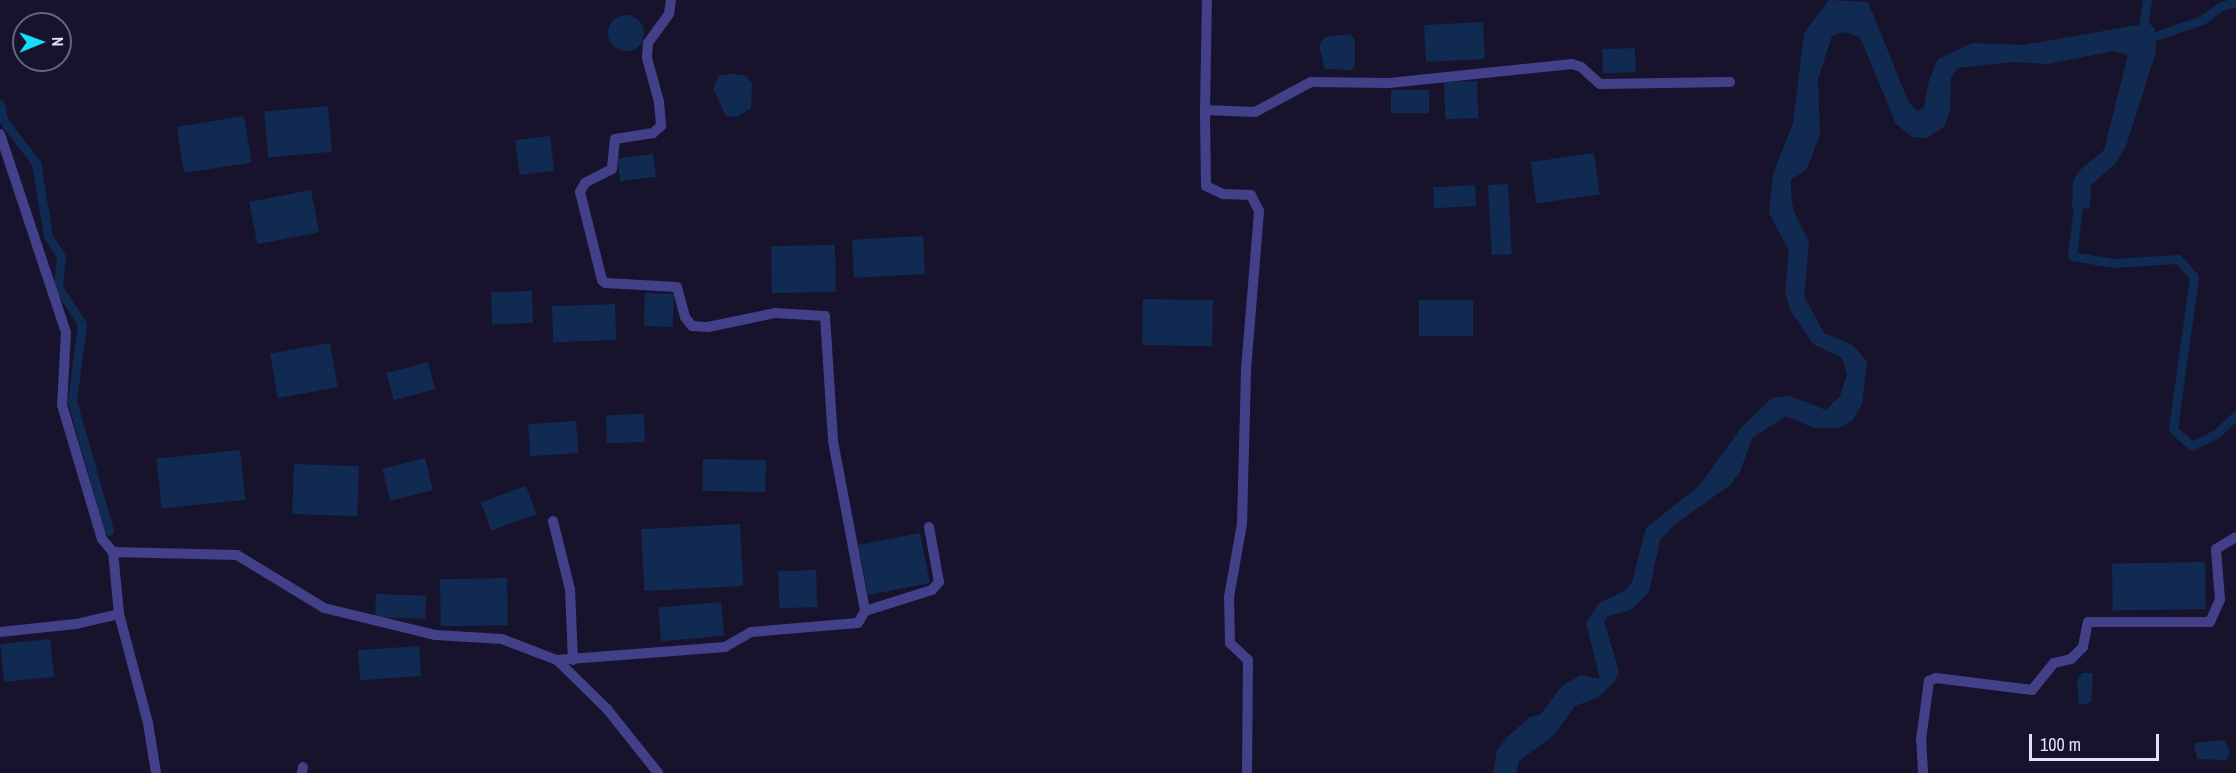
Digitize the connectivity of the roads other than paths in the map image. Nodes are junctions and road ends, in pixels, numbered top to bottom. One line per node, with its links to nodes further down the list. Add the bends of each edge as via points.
1 (671, 0): 10 (street, via 669,14 648,43 647,58 661,126 653,133 615,140 612,169 585,183 580,192 602,280 605,284 676,287 685,317 692,326 708,327 775,313 825,316 833,441)
2 (1207, 0): 4 (street)
3 (1730, 82): 4 (street, via 1600,84 1572,64 1389,83 1311,82 1255,112)
4 (1204, 110): 17 (street, via 1206,186 1223,194 1251,195 1259,211 1246,370 1242,524 1229,597 1230,643 1248,660)
5 (0, 134): 9 (street, via 66,332 62,405 102,539)
6 (553, 521): 14 (street, via 570,589)
7 (929, 527): 10 (street, via 939,582 933,590)
8 (2236, 537): 18 (street, via 2216,549 2220,600 2210,622 2088,622 2083,647 2071,659 2054,663 2032,690 1936,678 1929,681 1921,740)
9 (113, 552): 11 (street); 13 (street, via 237,555 324,608 436,635 502,639)
10 (864, 611): 14 (street, via 858,623 751,632 725,647)
11 (119, 614): 12 (street, via 76,624); 15 (street, via 148,723)
12 (0, 632)
13 (556, 660): 14 (street); 16 (street, via 607,709)
14 (573, 660)
15 (156, 773)
16 (658, 773)
17 (1247, 773)
18 (1923, 773)

